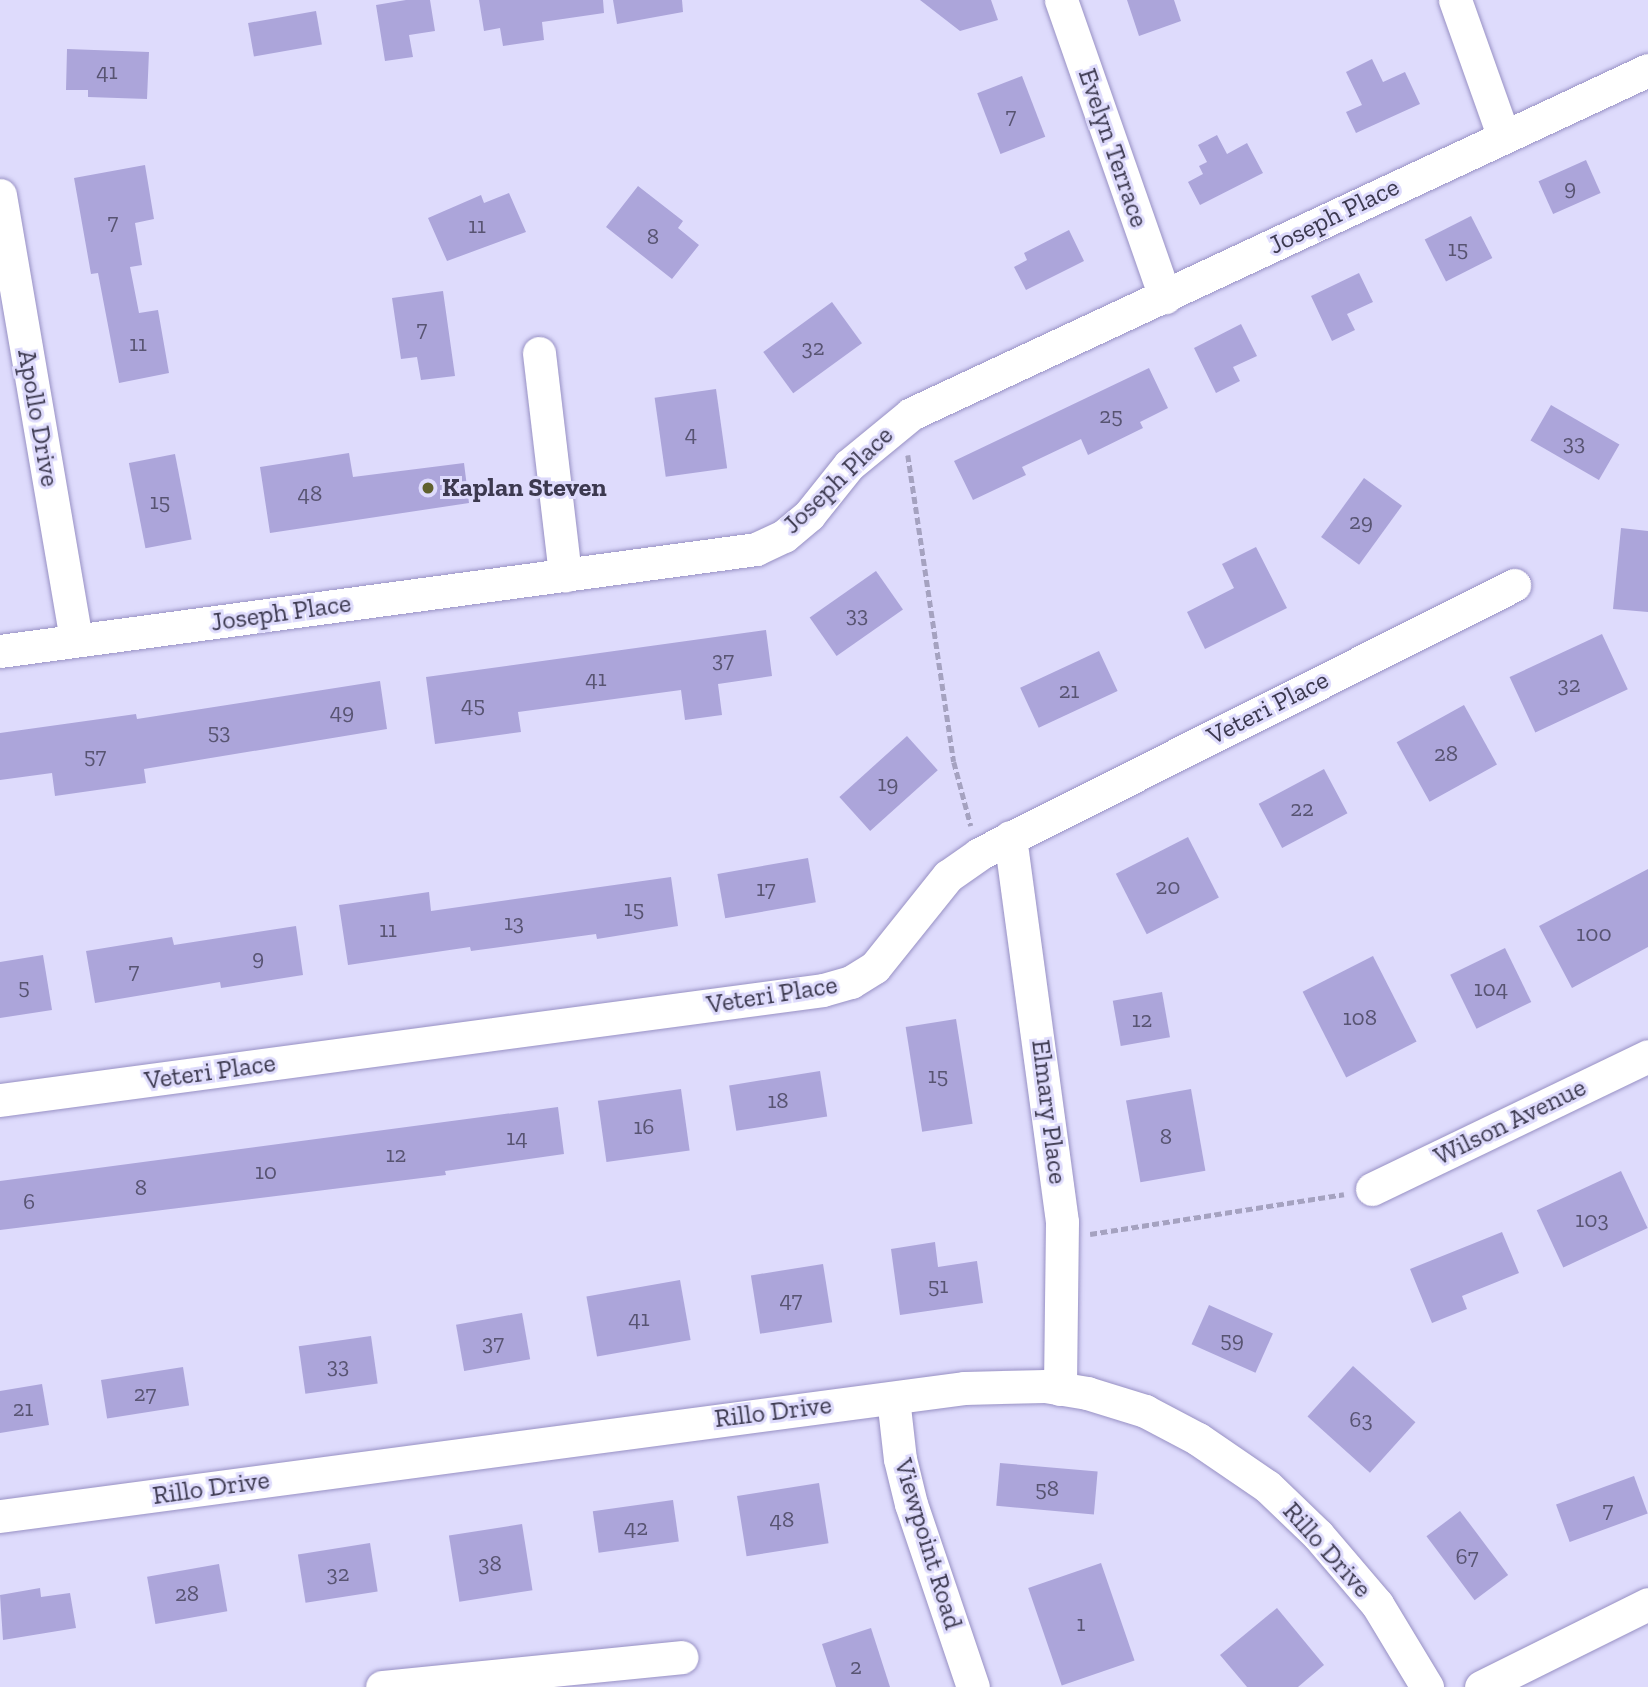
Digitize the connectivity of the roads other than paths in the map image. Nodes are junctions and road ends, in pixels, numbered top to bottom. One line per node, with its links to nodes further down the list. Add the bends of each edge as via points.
1 (1061, 0): 6 (street, Evelyn Terrace)
2 (1455, 0): 4 (street)
3 (1648, 70): 4 (street, Joseph Place)
4 (1503, 135): 6 (street, Joseph Place)
5 (0, 195): 10 (street, Apollo Drive)
6 (1165, 297): 8 (street, Joseph Place, via 893,426 849,465 809,515 784,536 756,549)
7 (539, 353): 8 (street)
8 (565, 575): 10 (street, Joseph Place)
9 (1514, 585): 12 (street, Veteri Place)
10 (76, 640): 11 (street, Joseph Place)
11 (0, 651)
12 (1010, 838): 14 (street, Veteri Place, via 948,876 875,967 850,982 823,990); 16 (street, Elmary Place, via 1054,1141 1062,1238)
13 (1648, 1055): 15 (street, Wilson Avenue)
14 (0, 1100)
15 (1373, 1189)
16 (1060, 1389): 17 (street, Rillo Drive, via 964,1388); 23 (street, Rillo Drive, via 1145,1411 1198,1439 1267,1486 1318,1535 1377,1604)
17 (893, 1398): 18 (street, Rillo Drive); 22 (street, Viewpoint Road, via 911,1504)
18 (0, 1516)
19 (1648, 1604): 24 (street)
20 (682, 1657): 21 (street)
21 (382, 1687)
22 (973, 1687)
23 (1427, 1687)
24 (1481, 1687)

